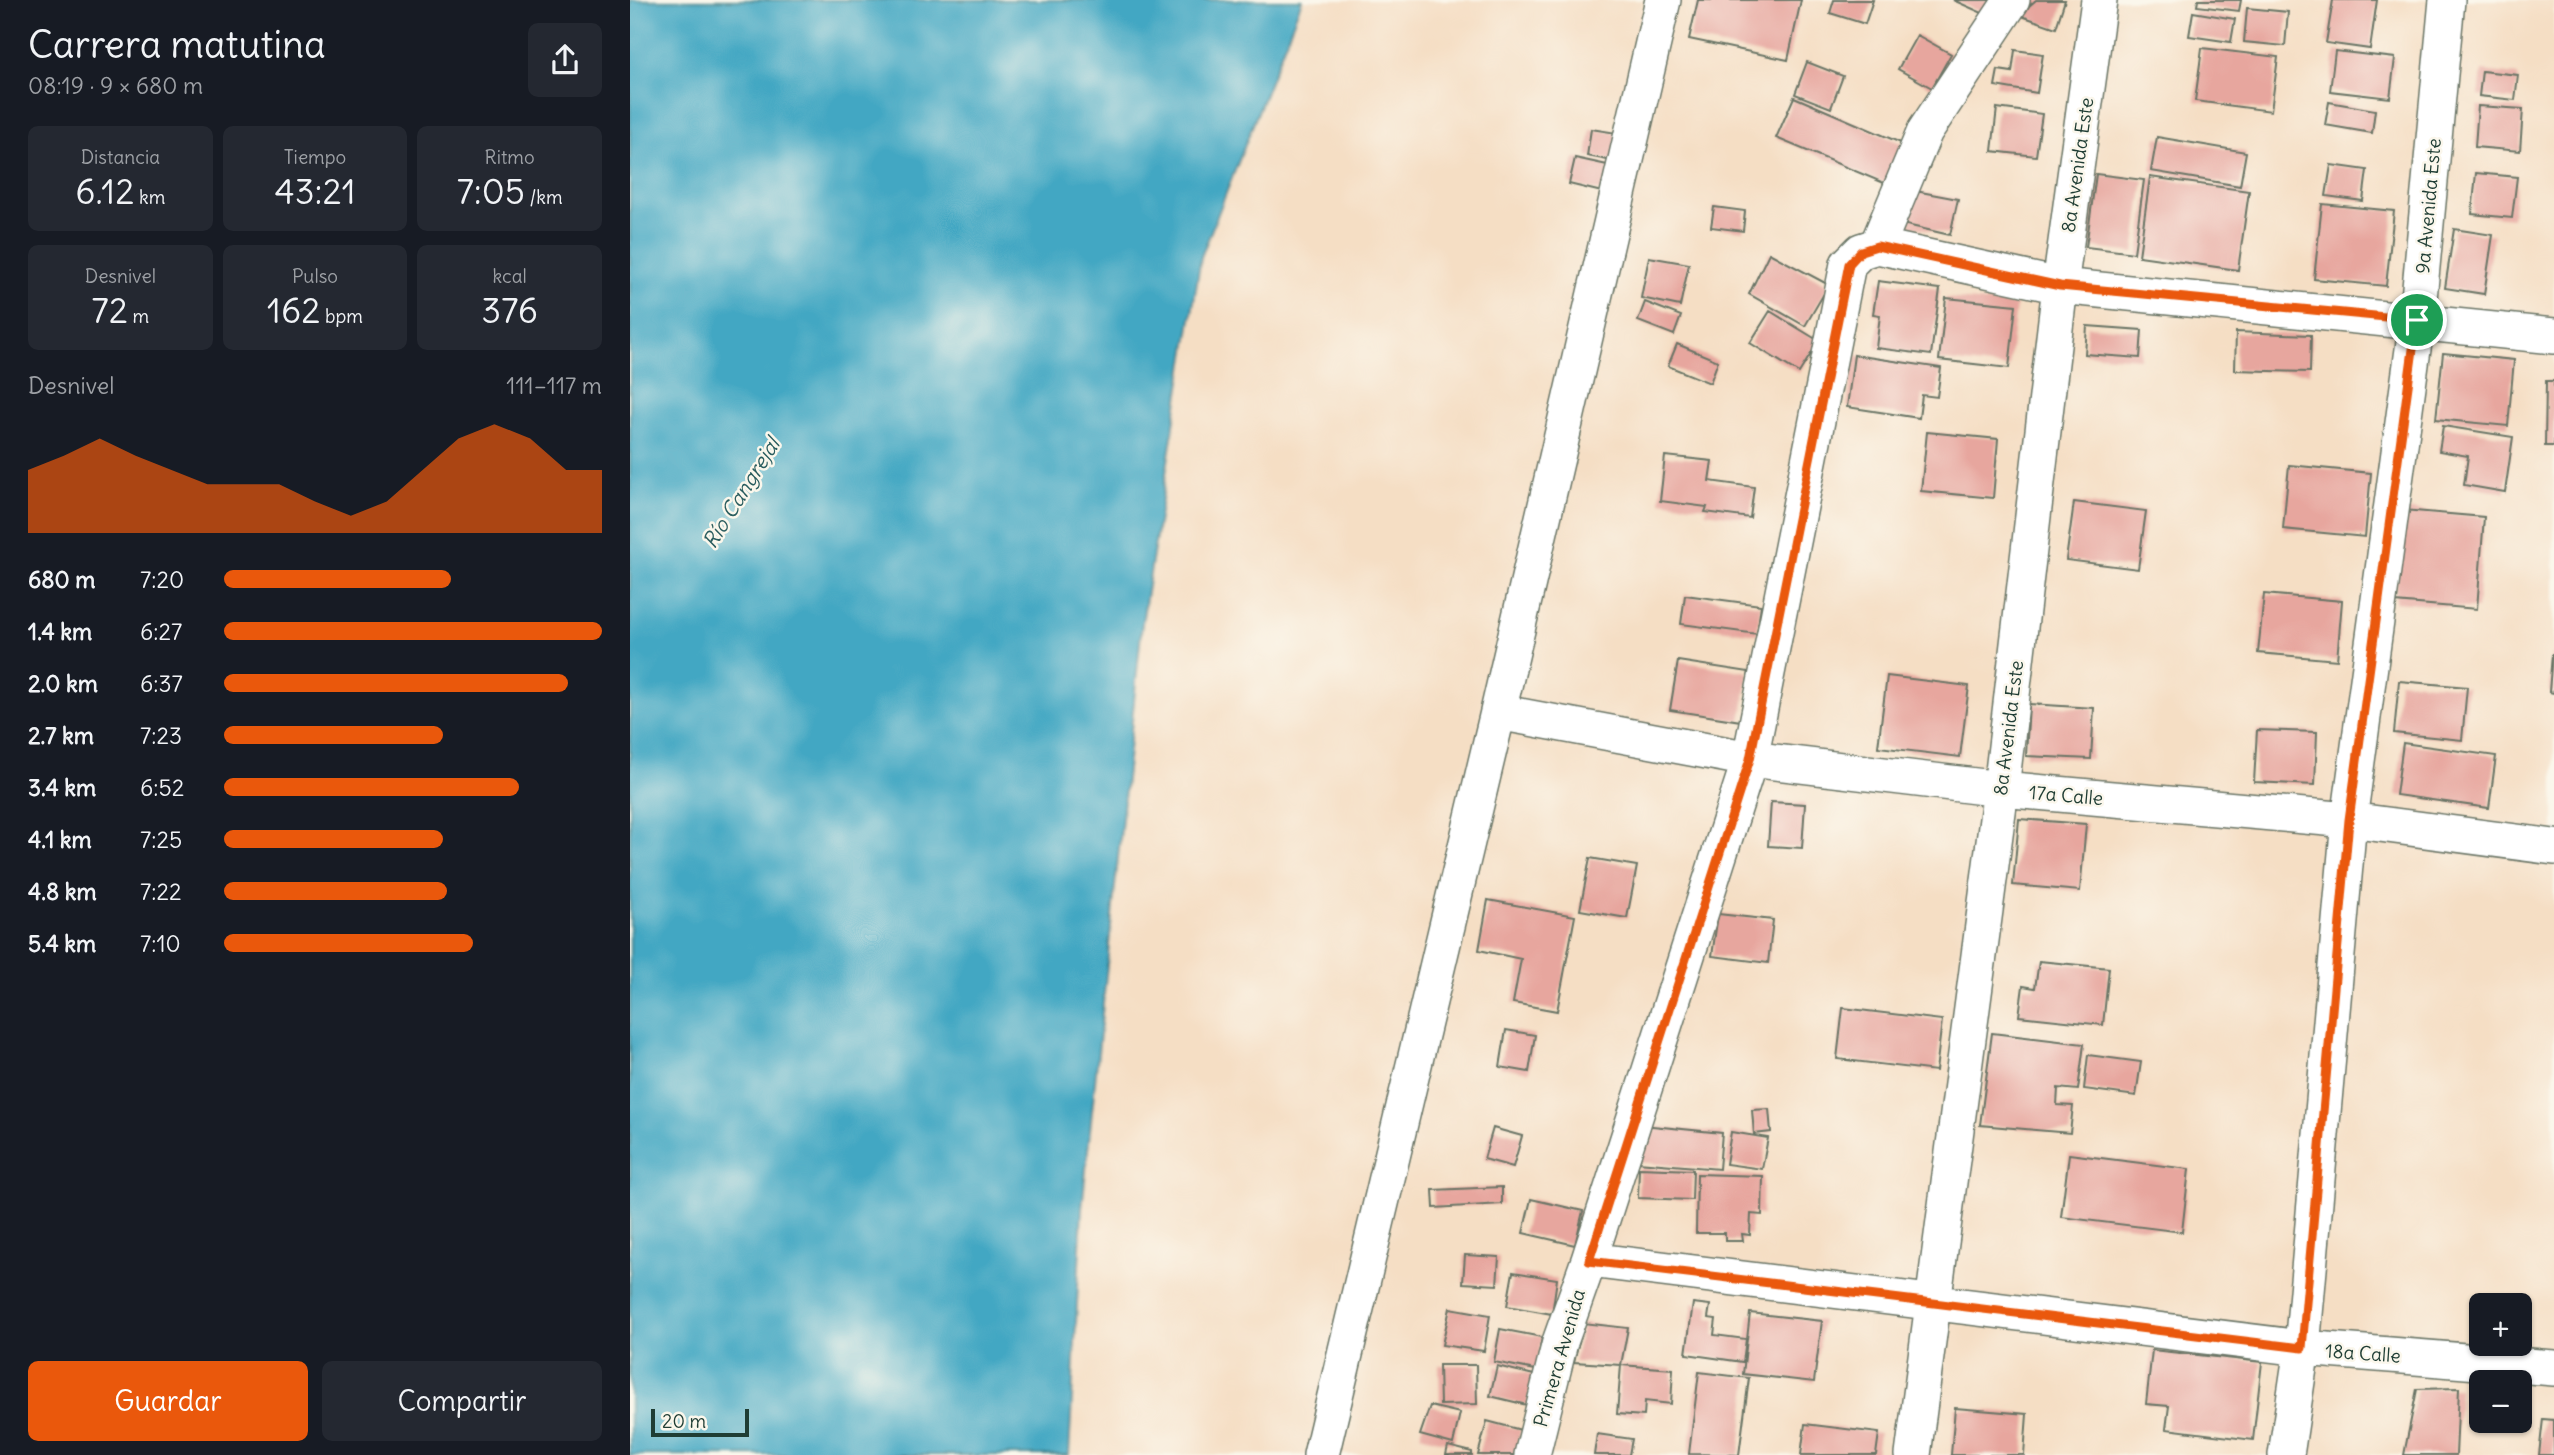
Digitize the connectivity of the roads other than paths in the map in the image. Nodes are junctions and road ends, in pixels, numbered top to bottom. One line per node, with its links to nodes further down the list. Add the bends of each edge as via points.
1 (1663, 0): 9 (street)
2 (2011, 0): 5 (street, Primera Avenida, via 1925,131)
3 (2099, 0): 6 (street, 8a Avenida Este)
4 (2447, 0): 7 (street, 9a Avenida Este)
5 (1869, 248): 6 (street); 10 (street, Primera Avenida, via 1849,264)
6 (2060, 286): 7 (street); 11 (street, 8a Avenida Este)
7 (2417, 320): 8 (street); 12 (street, 9a Avenida Este)
8 (2554, 336)
9 (1498, 712): 10 (street, 17a Calle); 18 (street)
10 (1750, 759): 11 (street, 17a Calle); 14 (street, Primera Avenida)
11 (2001, 789): 12 (street, 17a Calle); 15 (street, 8a Avenida Este)
12 (2349, 820): 13 (street, 17a Calle); 16 (street, 9a Avenida Este)
13 (2554, 847)
14 (1589, 1261): 15 (street, 18a Calle); 19 (street, Primera Avenida, via 1560,1342)
15 (1933, 1302): 16 (street, 18a Calle); 20 (street, 8a Avenida Este)
16 (2302, 1348): 17 (street, 18a Calle); 21 (street, 9a Avenida Este)
17 (2554, 1368)
18 (1321, 1455)
19 (1532, 1455)
20 (1913, 1455)
21 (2286, 1455)

